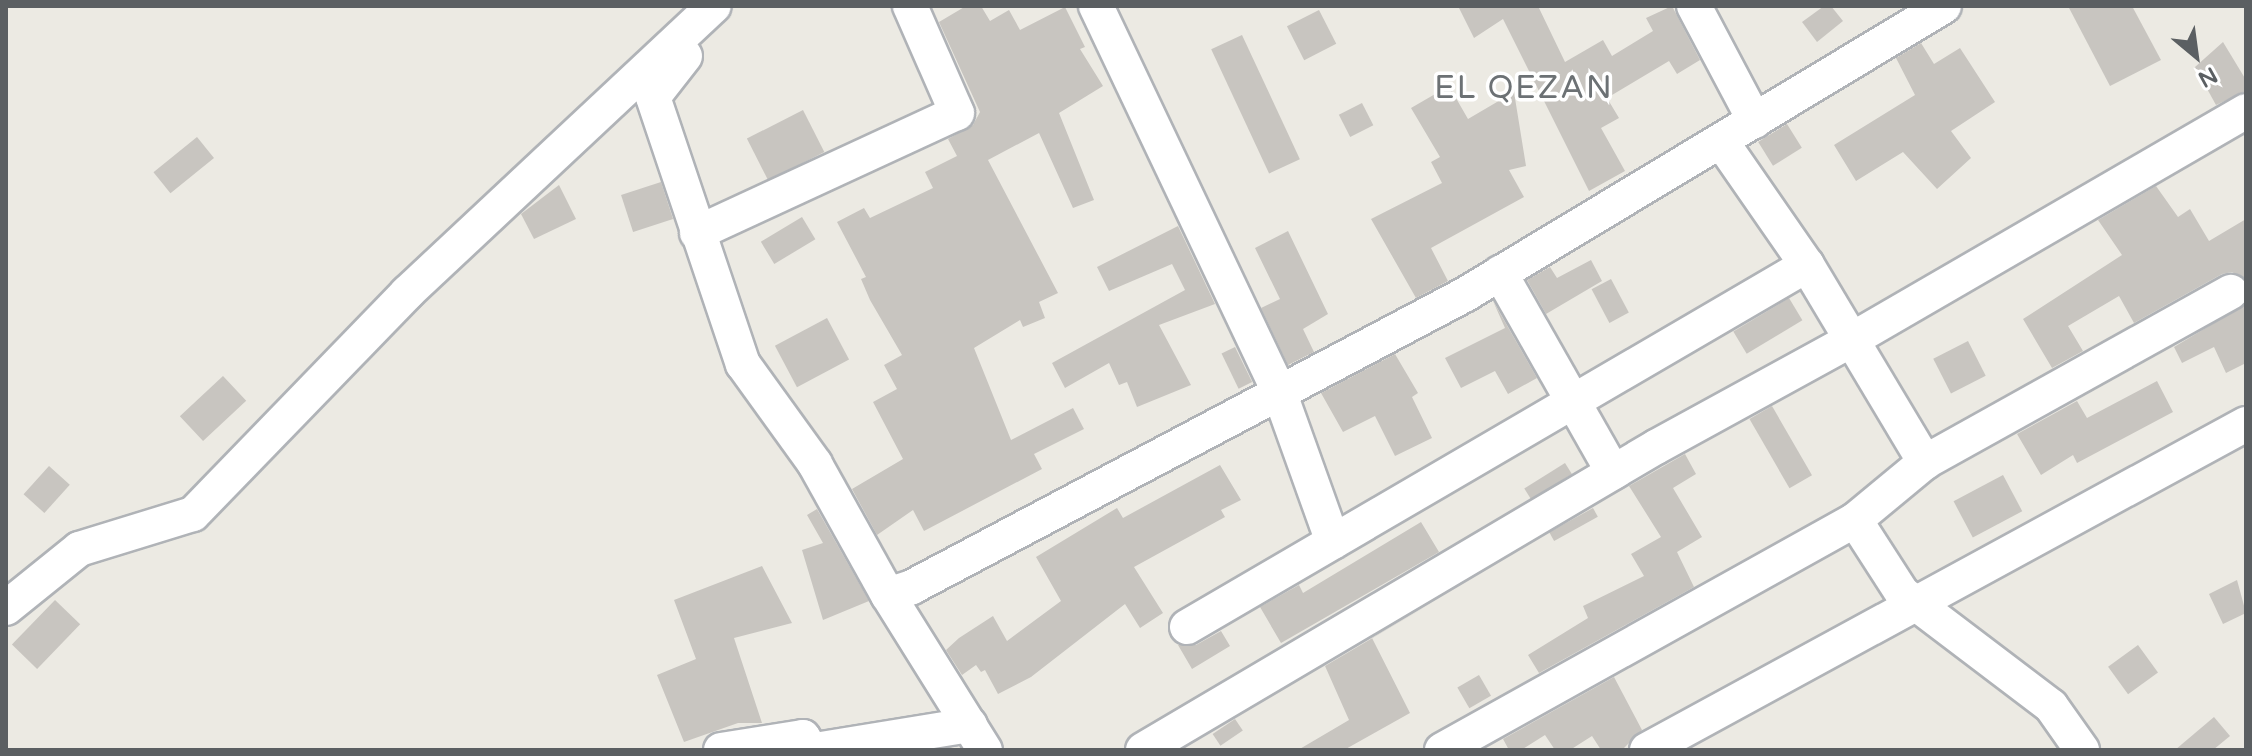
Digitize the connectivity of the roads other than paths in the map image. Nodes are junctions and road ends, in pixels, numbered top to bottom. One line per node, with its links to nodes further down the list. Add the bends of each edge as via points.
1 (714, 6): 24 (street, via 407,293 193,514 79,549)
2 (725, 6): 10 (street, via 653,97)
3 (910, 6): 10 (street, via 957,113)
4 (1096, 6): 15 (street)
5 (1694, 6): 8 (street)
6 (1944, 6): 8 (street)
7 (2246, 111): 14 (street)
8 (1755, 121): 9 (street)
9 (1721, 141): 11 (street); 12 (street)
10 (697, 233): 22 (street, via 743,364 815,464)
11 (1807, 265): 14 (street); 16 (street)
12 (1500, 273): 15 (street); 16 (street)
13 (2231, 292): 18 (street)
14 (1853, 339): 18 (street); 19 (street)
15 (1280, 394): 21 (street); 22 (street)
16 (1570, 402): 19 (street); 21 (street)
17 (2246, 424): 23 (street)
18 (1925, 462): 20 (street)
19 (1613, 472): 29 (street)
20 (1855, 520): 23 (street); 30 (street)
21 (1333, 542): 25 (street)
22 (888, 595): 26 (street)
23 (1913, 602): 31 (street); 32 (street, via 2051,706)
24 (6, 608)
25 (1187, 627)
26 (978, 738): 28 (street)
27 (721, 750): 28 (street, via 803,737)
28 (813, 750)
29 (1143, 750)
30 (1442, 750)
31 (1647, 750)
32 (2082, 750)

